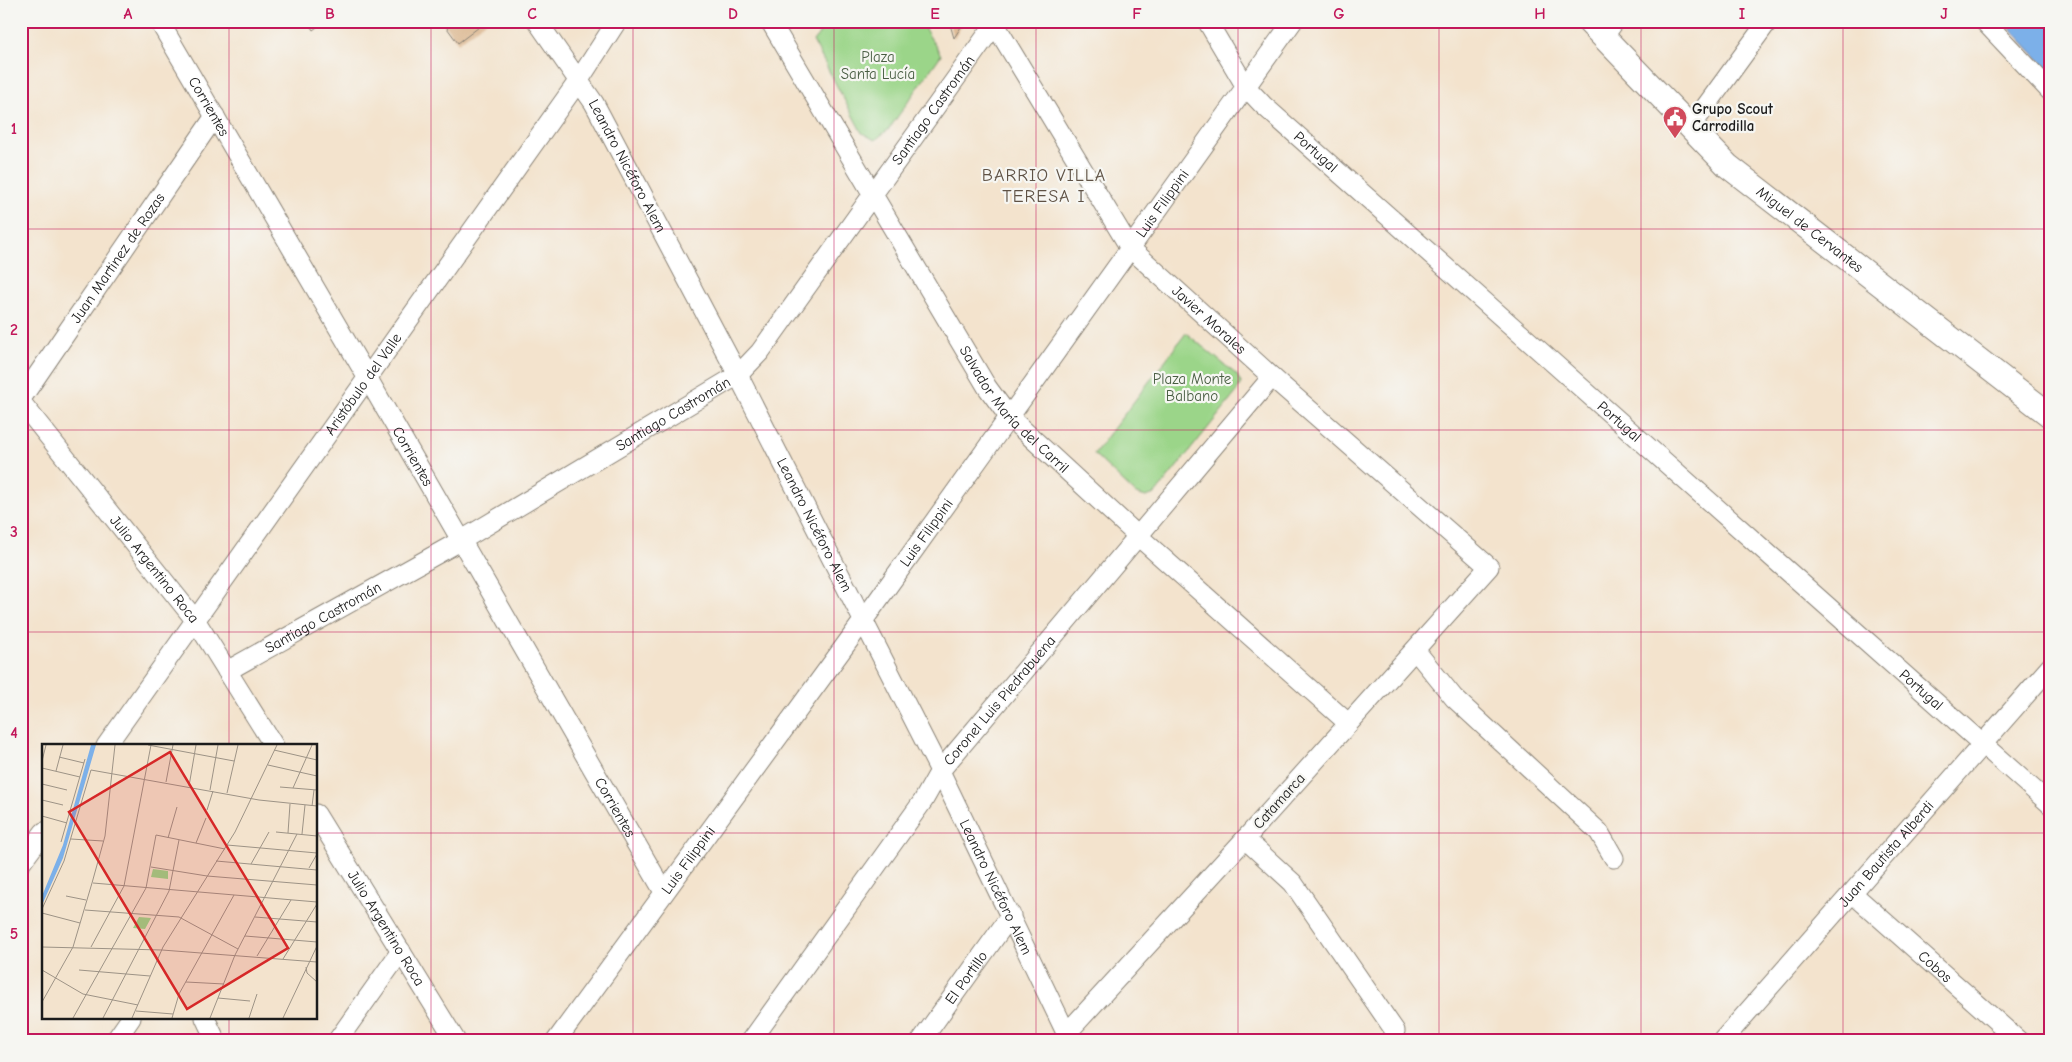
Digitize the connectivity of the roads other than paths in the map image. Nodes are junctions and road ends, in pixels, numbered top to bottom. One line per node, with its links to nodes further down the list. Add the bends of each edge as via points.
1 (159, 21): 14 (street, Corrientes)
2 (536, 21): 11 (street, Leandro Nicéforo Alem)
3 (617, 21): 11 (street, Aristóbulo del Valle)
4 (770, 21): 16 (street, Salvador María del Carril)
5 (1207, 21): 12 (street, Portugal)
6 (1293, 21): 12 (street, Luis Filippini)
7 (1768, 21): 15 (street)
8 (1984, 21): 13 (street)
9 (995, 22): 16 (street, Santiago Castromán); 17 (street, Javier Morales)
10 (1602, 26): 15 (main road, Miguel de Cervantes)
11 (579, 80): 18 (street, Leandro Nicéforo Alem); 19 (street, Aristóbulo del Valle)
12 (1246, 87): 17 (street, Luis Filippini); 35 (street, Portugal)
13 (2051, 92)
14 (215, 116): 19 (street, Corrientes); 21 (street, Juan Martinez de Rozas)
15 (1690, 128): 23 (main road, Miguel de Cervantes, via 1728,166)
16 (872, 193): 18 (street, Santiago Castromán, via 760,352); 22 (street, Salvador María del Carril, via 987,387)
17 (1130, 248): 20 (street, Javier Morales); 22 (street, Luis Filippini)
18 (738, 375): 25 (street, Santiago Castromán); 28 (street, Leandro Nicéforo Alem)
19 (367, 377): 25 (street, Corrientes); 27 (street, Aristóbulo del Valle)
20 (1272, 377): 24 (street, Coronel Luis Piedrabuena); 26 (street, Javier Morales)
21 (21, 401): 27 (street, Julio Argentino Roca)
22 (1009, 416): 24 (street, Salvador María del Carril); 28 (street, Luis Filippini)
23 (2051, 416)
24 (1138, 536): 32 (street, Salvador María del Carril); 36 (street, Coronel Luis Piedrabuena)
25 (462, 540): 31 (street, Santiago Castromán); 43 (street, Corrientes)
26 (1489, 567): 29 (street, Catamarca)
27 (196, 621): 31 (street, Julio Argentino Roca); 33 (street, Aristóbulo del Valle)
28 (863, 621): 36 (street, Leandro Nicéforo Alem); 43 (street, Luis Filippini)
29 (1415, 650): 32 (street, Catamarca); 41 (street, via 1454,698 1599,832)
30 (2051, 666): 35 (street, Juan Bautista Alberdi)
31 (227, 671): 34 (street, Julio Argentino Roca)
32 (1348, 723): 40 (street, Catamarca)
33 (107, 744)
34 (273, 744)
35 (1983, 745): 37 (street, Portugal); 44 (street, Juan Bautista Alberdi)
36 (940, 771): 45 (street, Leandro Nicéforo Alem); 56 (street, Coronel Luis Piedrabuena, via 923,801)
37 (2051, 805)
38 (318, 817): 46 (street, Julio Argentino Roca)
39 (42, 835): 42 (street)
40 (1245, 839): 49 (street, via 1294,883); 50 (street, Catamarca)
41 (1614, 858)
42 (21, 863)
43 (664, 892): 55 (street, Luis Filippini)
44 (1852, 893): 58 (street, Juan Bautista Alberdi); 59 (street, Cobos)
45 (1011, 915): 50 (street, Leandro Nicéforo Alem); 57 (street, El Portillo)
46 (401, 951): 53 (street); 54 (street, Julio Argentino Roca)
47 (130, 1020): 51 (street)
48 (206, 1020): 52 (street)
49 (1394, 1031)
50 (1068, 1037)
51 (115, 1041)
52 (216, 1041)
53 (337, 1041)
54 (456, 1041)
55 (556, 1041)
56 (751, 1041)
57 (921, 1041)
58 (1722, 1041)
59 (2019, 1041)

